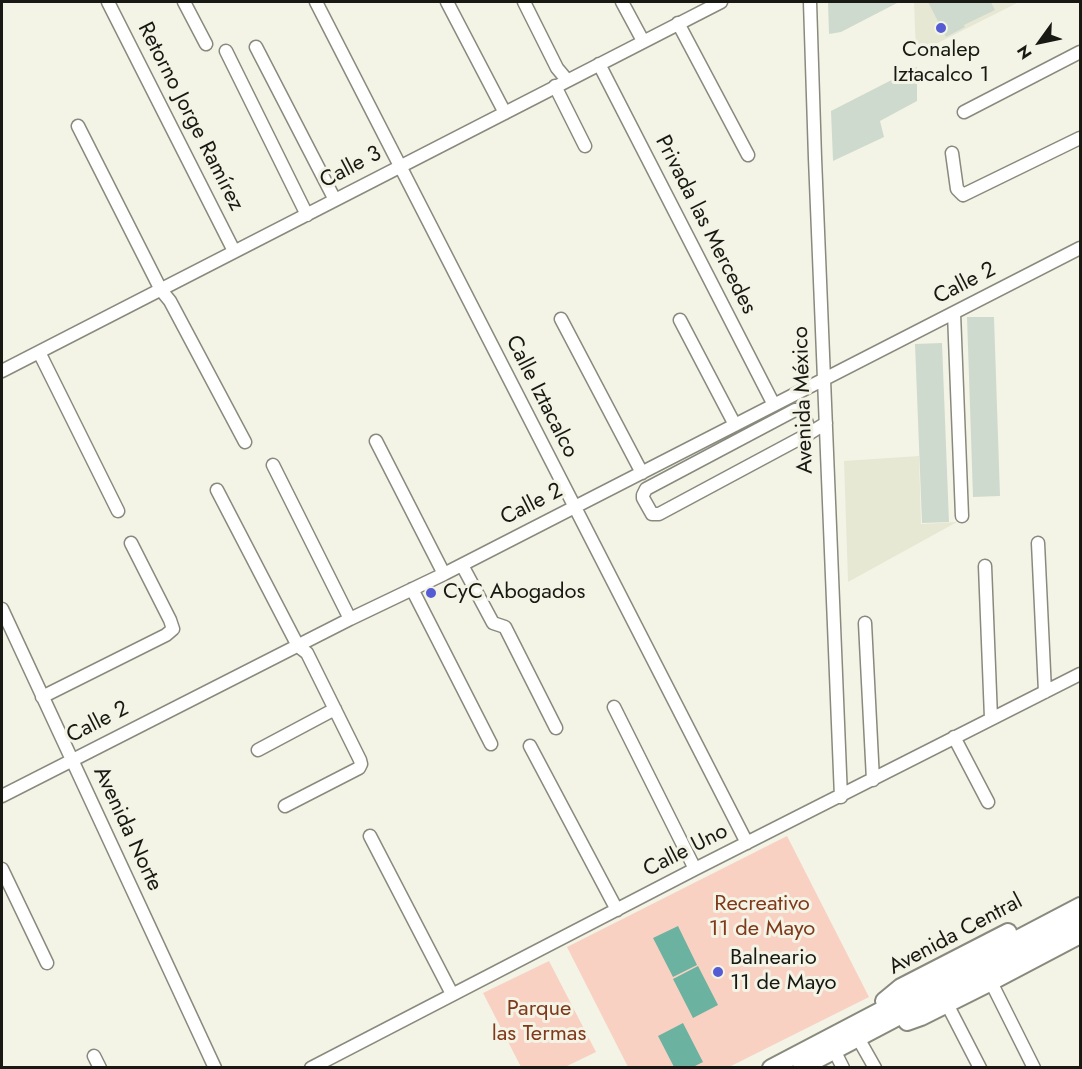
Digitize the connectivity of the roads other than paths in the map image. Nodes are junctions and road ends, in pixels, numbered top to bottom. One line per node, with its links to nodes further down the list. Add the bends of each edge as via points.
1 (108, 2): 29 (street, Retorno Jorge Ramírez)
2 (184, 2): 11 (street)
3 (316, 2): 25 (street, Calle Iztacalco)
4 (447, 2): 19 (street)
5 (524, 2): 16 (street)
6 (622, 2): 10 (street)
7 (721, 2): 9 (street, Calle 3)
8 (810, 2): 36 (street, Avenida México)
9 (678, 23): 10 (street, Calle 3); 24 (street)
10 (643, 41): 15 (street, Calle 3)
11 (206, 44)
12 (256, 47): 26 (street)
13 (226, 51): 27 (street)
14 (1080, 52): 18 (street)
15 (599, 64): 16 (street, Calle 3); 37 (street, Privada las Mercedes)
16 (567, 80): 17 (street, Calle 3)
17 (555, 87): 19 (street, Calle 3); 22 (street)
18 (964, 112)
19 (505, 113): 25 (street, Calle 3)
20 (78, 126): 30 (street)
21 (1080, 138): 23 (street, via 963,195 957,189)
22 (585, 146)
23 (952, 153)
24 (748, 155)
25 (400, 166): 26 (street, Calle 3); 48 (street, Calle Iztacalco)
26 (335, 200): 27 (street, Calle 3)
27 (307, 214): 29 (street, Calle 3)
28 (1080, 248): 31 (street, Calle 2)
29 (234, 251): 30 (street, Calle 3)
30 (161, 290): 34 (street, Calle 3); 42 (street)
31 (954, 313): 36 (street, Calle 2); 50 (street)
32 (561, 319): 45 (street)
33 (680, 320): 39 (street)
34 (39, 352): 35 (street, Calle 3); 49 (street)
35 (2, 371)
36 (824, 380): 37 (street, Calle 2); 38 (street, Avenida México)
37 (774, 405): 39 (street, Calle 2)
38 (826, 423): 40 (street); 75 (street, Avenida México)
39 (735, 425): 44 (street, Calle 2)
40 (810, 433): 46 (street, via 803,411 795,410); 46 (street, via 656,515 643,495 646,489)
41 (376, 441): 55 (street)
42 (245, 442)
43 (273, 465): 58 (street)
44 (656, 466): 45 (street, Calle 2); 46 (street)
45 (642, 473): 48 (street, Calle 2)
46 (664, 480)
47 (217, 490): 60 (street)
48 (574, 507): 53 (street, Calle 2); 79 (street, Calle Iztacalco)
49 (118, 511)
50 (962, 516)
51 (131, 543): 63 (street, via 172,629)
52 (1038, 543): 62 (street)
53 (462, 565): 55 (street, Calle 2); 67 (street, via 493,623 505,627)
54 (985, 566): 66 (street)
55 (444, 574): 56 (street, Calle 2)
56 (412, 589): 58 (street, Calle 2); 69 (street)
57 (2, 609): 63 (street, Avenida Norte)
58 (350, 620): 60 (street, Calle 2)
59 (865, 623): 73 (street)
60 (298, 646): 65 (street, via 307,653); 72 (street, Calle 2)
61 (1080, 674): 62 (street, Calle Uno)
62 (1045, 692): 66 (street, Calle Uno)
63 (42, 698): 72 (street, Avenida Norte)
64 (614, 707): 81 (street)
65 (335, 709): 71 (street); 77 (street, via 361,765)
66 (991, 718): 68 (street, Calle Uno)
67 (556, 728)
68 (954, 737): 73 (street, Calle Uno); 76 (street)
69 (491, 744)
70 (530, 746): 84 (street)
71 (258, 750)
72 (71, 760): 74 (street, Calle 2); 94 (street, Avenida Norte)
73 (873, 780): 75 (street, Calle Uno)
74 (2, 796)
75 (841, 796): 79 (street, Calle Uno)
76 (988, 801)
77 (285, 806)
78 (370, 836): 89 (street)
79 (747, 843): 81 (street, Calle Uno)
80 (2, 869): 87 (street)
81 (695, 869): 84 (street, Calle Uno)
82 (1080, 894): 91 (main road, Avenida Central, via 901,987)
83 (1080, 906): 91 (main road, Avenida Central)
84 (617, 910): 89 (street, Calle Uno)
85 (1080, 921): 91 (main road, Avenida Central)
86 (1080, 935): 88 (main road, Avenida Central)
87 (47, 963)
88 (991, 982): 90 (main road, Avenida Central); 100 (street)
89 (452, 994): 95 (street, Calle Uno)
90 (947, 1004): 91 (main road, Avenida Central, via 921,1017); 99 (street)
91 (857, 1031): 92 (main road, Avenida Central); 93 (street); 96 (main road, Avenida Central)
92 (834, 1050): 97 (main road, Avenida Central); 98 (street)
93 (871, 1066)
94 (215, 1068)
95 (311, 1068)
96 (771, 1068)
97 (801, 1068)
98 (843, 1068)
99 (980, 1068)
100 (1034, 1068)

